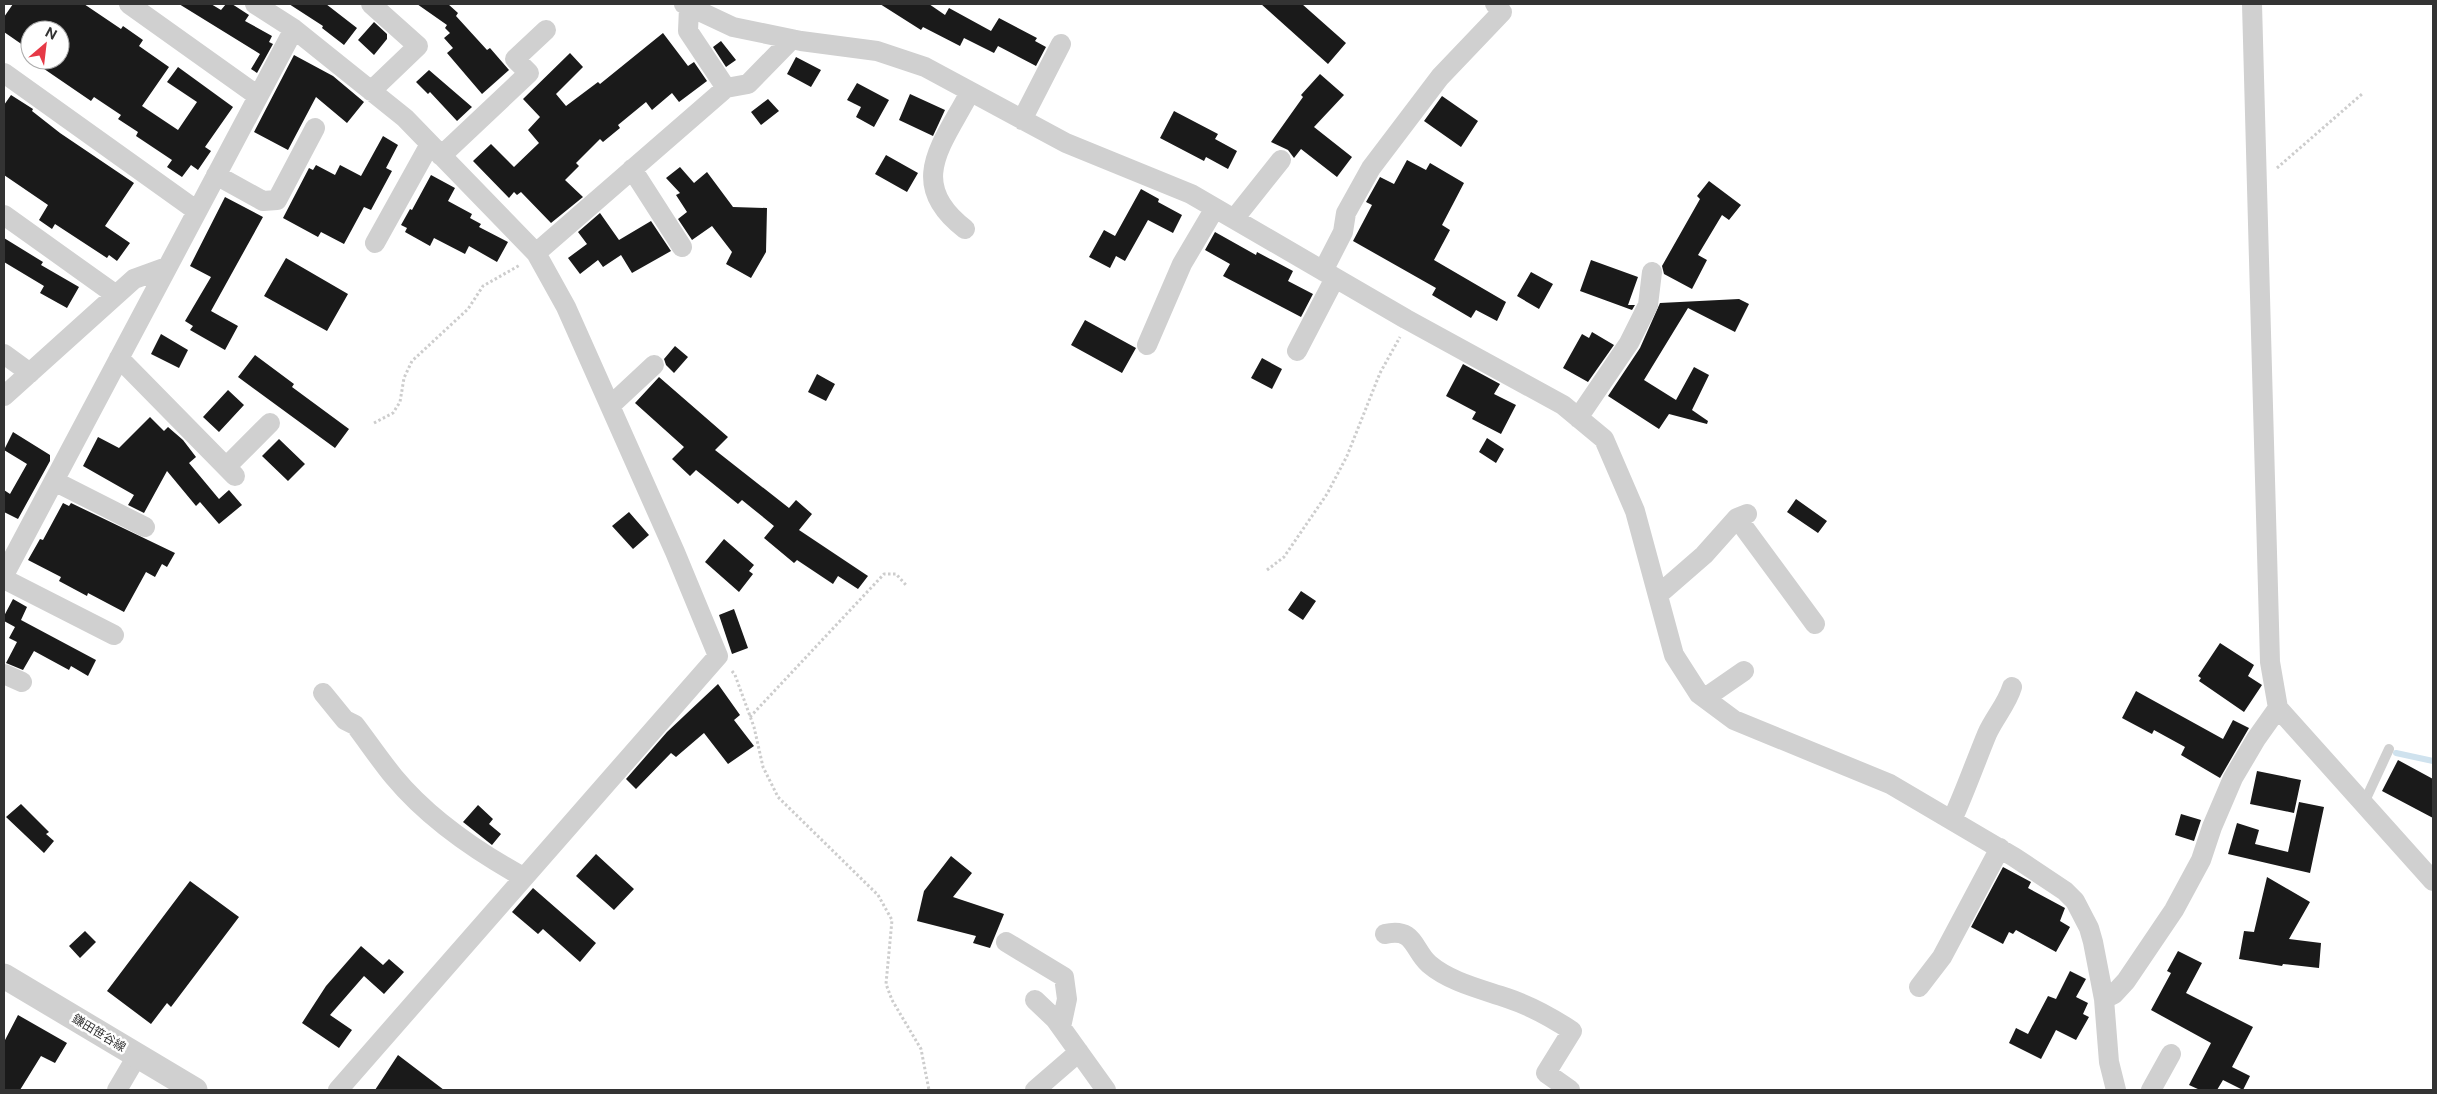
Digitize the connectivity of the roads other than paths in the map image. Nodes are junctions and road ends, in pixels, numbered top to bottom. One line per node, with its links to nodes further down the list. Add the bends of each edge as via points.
1 (129, 4): 15 (street)
2 (255, 4): 7 (street)
3 (371, 4): 13 (street, via 418,46)
4 (1494, 4): 32 (street, via 1502,12 1440,77 1371,168 1346,213)
5 (2252, 4): 57 (street, via 2270,662)
6 (686, 6): 9 (street, via 733,27); 12 (street, via 688,31)
7 (294, 30): 13 (street); 15 (street)
8 (546, 30): 18 (street, via 515,59 529,73)
9 (792, 39): 12 (street, via 748,84); 14 (street, via 877,51 925,67)
10 (1062, 44): 16 (street)
11 (4, 73): 23 (street)
12 (726, 88): 20 (street)
13 (371, 91): 18 (street, via 405,118)
14 (970, 92): 16 (street); 26 (street, via 936,158 932,173 939,204)
15 (258, 96): 21 (street)
16 (1022, 120): 22 (street, via 1066,142 1191,194)
17 (316, 128): 21 (street, via 277,200 263,201)
18 (435, 150): 27 (street); 29 (street)
19 (1280, 160): 25 (street)
20 (632, 169): 28 (street); 29 (street)
21 (216, 175): 23 (street)
22 (1214, 208): 25 (street); 34 (street, via 1182,264)
23 (197, 211): 30 (street)
24 (4, 215): 33 (street)
25 (1234, 219): 32 (street)
26 (965, 229)
27 (375, 243)
28 (682, 247)
29 (536, 253): 41 (street, via 566,307)
30 (167, 267): 33 (street, via 134,279); 37 (street)
31 (1652, 272): 42 (street, via 1648,305 1633,336)
32 (1329, 275): 35 (street); 42 (street, via 1563,406)
33 (116, 295): 39 (street)
34 (1146, 345)
35 (1297, 351)
36 (4, 354): 39 (street)
37 (119, 358): 43 (street, via 231,472); 44 (street)
38 (654, 365): 41 (street)
39 (30, 373): 40 (street)
40 (4, 396)
41 (610, 406): 62 (street, via 718,656)
42 (1578, 418): 48 (street, via 1604,439 1635,511)
43 (270, 423)
44 (54, 481): 45 (street); 46 (street)
45 (145, 526)
46 (4, 575)
47 (4, 578): 50 (street)
48 (1658, 595): 49 (street, via 1742,516); 56 (street, via 1674,655 1699,694)
49 (1815, 624)
50 (114, 635)
51 (1744, 670): 56 (street)
52 (4, 674): 53 (street)
53 (22, 682)
54 (2012, 687): 60 (street, via 1988,733)
55 (324, 694): 62 (street, via 345,720 355,725 395,778 446,827 494,862)
56 (1705, 698): 60 (street, via 1734,720 1890,784)
57 (2278, 708): 59 (street); 68 (street, via 2233,778 2201,860 2174,910 2126,982)
58 (2390, 749): 59 (lane)
59 (2364, 803): 63 (street)
60 (1952, 820): 61 (street)
61 (2000, 848): 67 (street, via 1942,957); 68 (street, via 2065,890 2075,901 2089,928)
62 (523, 877): 76 (street)
63 (2433, 881)
64 (1386, 934): 79 (street, via 1409,936 1428,963 1450,976 1543,1012 1572,1032 1546,1073)
65 (1006, 942): 70 (street, via 1064,977 1067,999)
66 (7, 983): 73 (street, 鎌田笹谷線)
67 (1919, 986)
68 (2104, 999): 80 (street, via 2109,1062)
69 (1035, 1000): 70 (street)
70 (1061, 1027): 71 (street)
71 (1079, 1052): 77 (street); 78 (street)
72 (2171, 1054): 81 (street)
73 (137, 1056): 74 (street); 75 (street, 鎌田笹谷線)
74 (117, 1090)
75 (195, 1090)
76 (338, 1090)
77 (1035, 1090)
78 (1106, 1090)
79 (1570, 1090)
80 (2116, 1090)
81 (2151, 1090)

